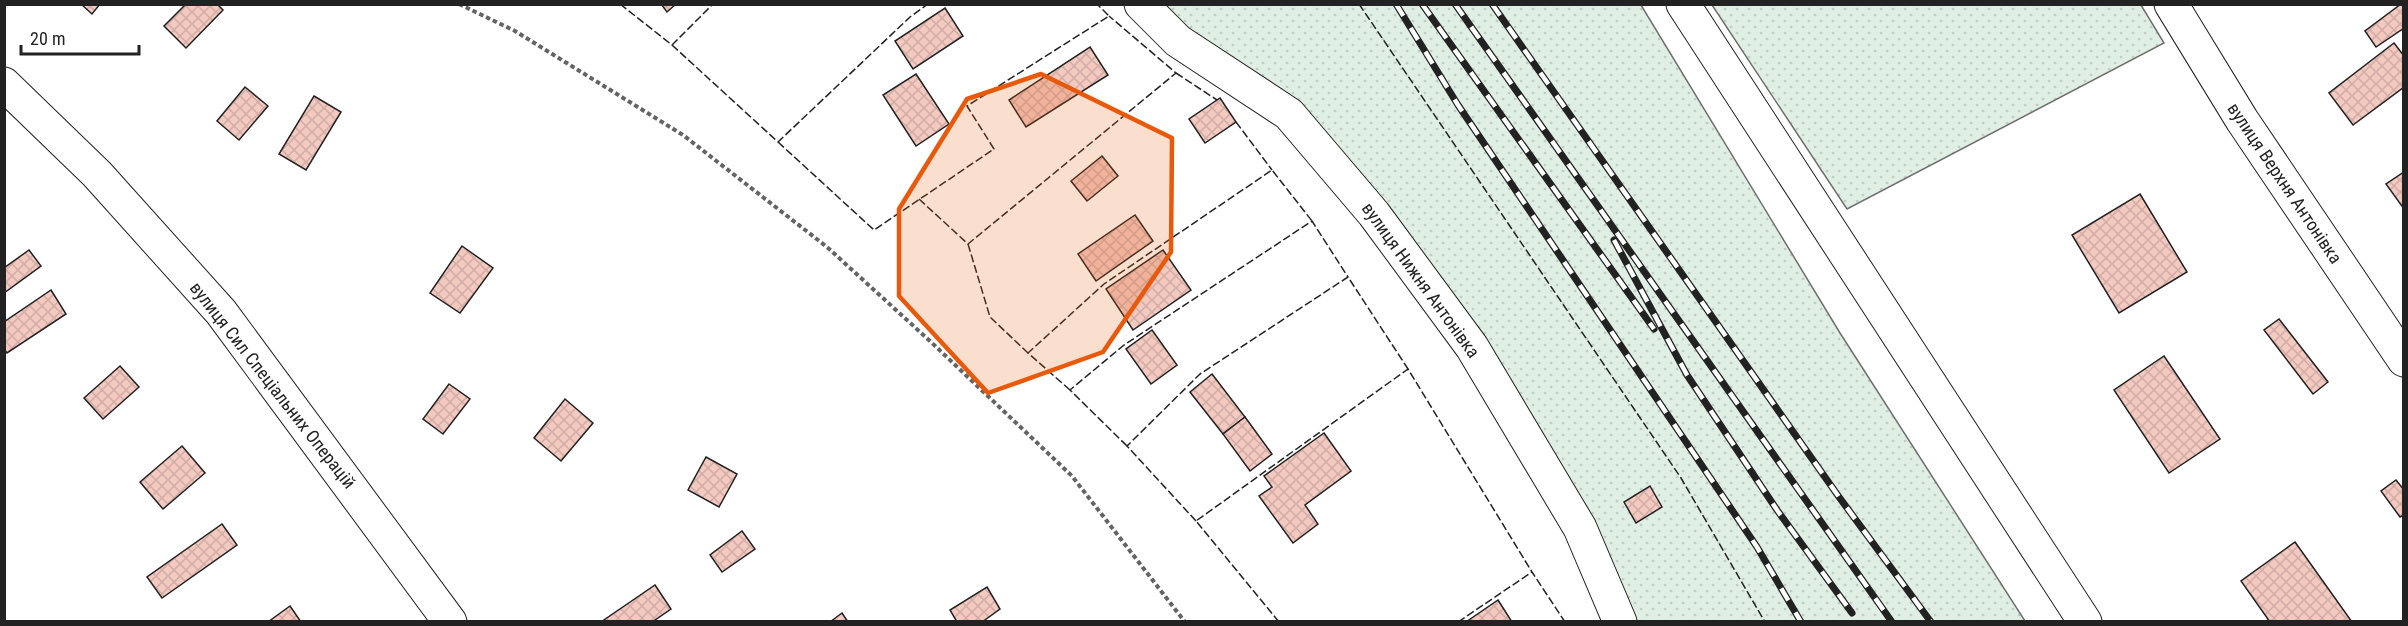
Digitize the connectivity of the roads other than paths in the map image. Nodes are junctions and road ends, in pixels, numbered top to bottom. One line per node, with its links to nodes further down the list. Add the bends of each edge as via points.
1 (1141, 4): 7 (street, вулиця Нижня Антонівка, via 1178,41 1289,114 1374,214 1472,347 1580,528)
2 (1683, 4): 8 (street)
3 (2170, 4): 5 (street, вулиця Верхня Антонівка, via 2242,120)
4 (4, 84): 6 (street, вулиця Сил Спеціальних Операцій, via 97,174 221,312)
5 (2403, 360)
6 (450, 621)
7 (1620, 621)
8 (2085, 621)

